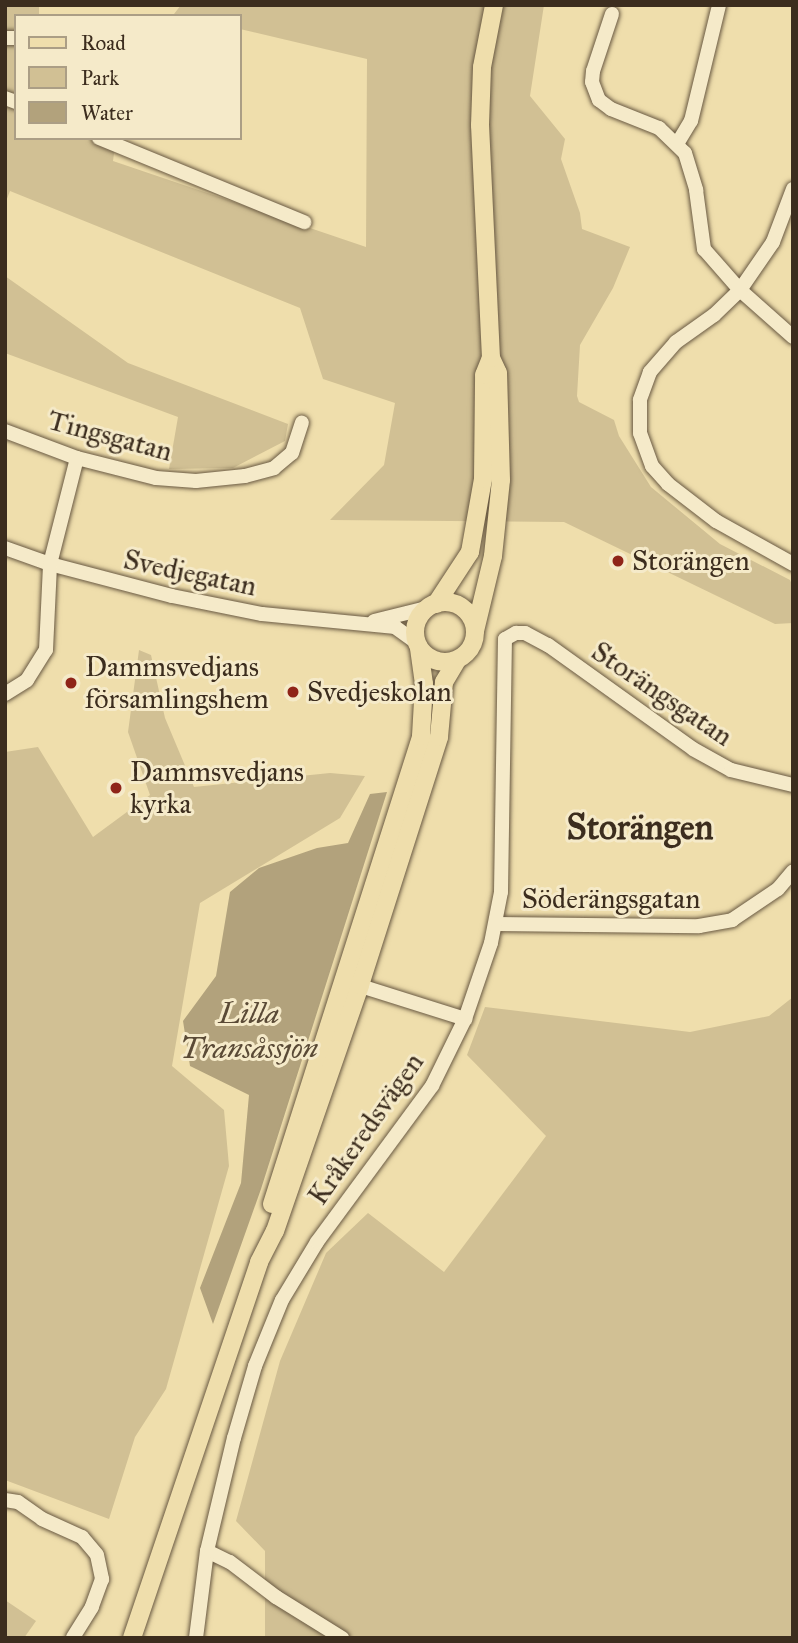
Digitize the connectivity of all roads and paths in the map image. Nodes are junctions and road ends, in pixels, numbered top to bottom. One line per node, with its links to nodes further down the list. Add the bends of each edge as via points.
1 (494, 5): 10 (main road, via 482,67 481,125)
2 (719, 5): 5 (street, via 691,121)
3 (612, 14): 5 (street, via 593,71 599,100 659,128)
4 (104, 140): 7 (street)
5 (677, 144): 8 (street, via 691,168 705,248)
6 (793, 189): 8 (street, via 773,242)
7 (304, 222)
8 (740, 290): 9 (street); 15 (street, via 661,357 644,386 640,433 652,466 668,484 716,521)
9 (793, 337)
10 (491, 358): 17 (main road, via 484,375 483,479 470,552); 19 (main road, via 498,373 501,480 493,556)
11 (302, 423): 13 (street, Tingsgatan, via 292,453 274,468 245,476 196,481 156,478)
12 (5, 431): 13 (street, Tingsgatan)
13 (77, 458): 16 (street)
14 (5, 548): 16 (street, Svedjegatan)
15 (793, 564)
16 (50, 565): 18 (street, Svedjegatan, via 262,614); 23 (street, via 46,650 27,680)
17 (432, 606): 18 (street, Svedjegatan); 19 (main road, via 450,603 462,608 472,617); 21 (main road, via 417,624)
18 (369, 623): 21 (street, Svedjegatan, via 395,627)
19 (475, 631): 22 (main road, via 471,648)
20 (509, 635): 24 (street, Storängsgatan, via 526,633 548,645 702,754 731,769); 26 (street, Kråkeredsvägen, via 503,644 503,819)
21 (418, 645): 22 (main road, via 436,661); 27 (main road, via 424,684 421,736)
22 (457, 660): 27 (main road, via 444,682 439,737)
23 (5, 694)
24 (793, 785)
25 (793, 871): 26 (street, Söderängsgatan, via 778,889 732,920 699,926)
26 (496, 924): 28 (street, Kråkeredsvägen)
27 (351, 983): 28 (street); 32 (main road, via 275,1231 259,1262)
28 (465, 1018): 30 (street, Kråkeredsvägen, via 432,1086 317,1242 282,1300 255,1366)
29 (5, 1500): 31 (street, via 18,1502 82,1537 97,1555 103,1580)
30 (207, 1550): 33 (street, Kråkeredsvägen); 34 (street)
31 (73, 1638)
32 (132, 1638)
33 (196, 1638)
34 (342, 1638)

